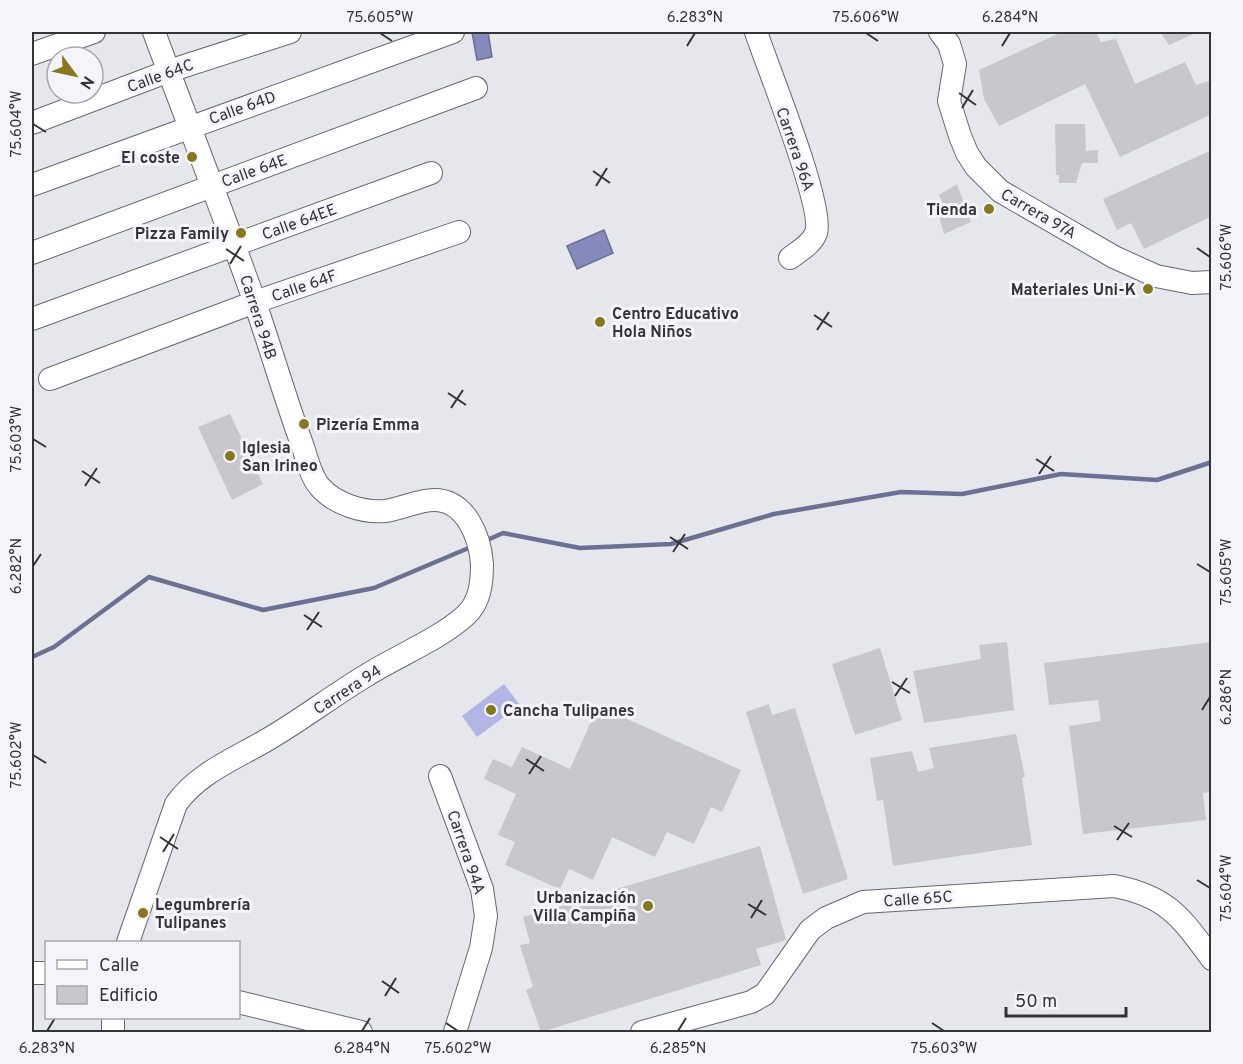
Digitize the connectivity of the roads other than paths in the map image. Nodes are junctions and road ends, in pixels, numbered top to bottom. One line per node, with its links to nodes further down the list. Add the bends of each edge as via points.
1 (94, 32): 7 (street)
2 (154, 32): 8 (street, Carrera 94B)
3 (290, 32): 8 (street, Calle 64C)
4 (453, 32): 11 (street, Calle 64D)
5 (756, 32): 18 (street, Carrera 96A, via 818,222 809,244)
6 (940, 32): 19 (street, Carrera 97A, via 949,44 955,64 949,101 960,136 976,167 1000,192 1156,276 1192,283)
7 (32, 54)
8 (169, 71): 10 (street, Calle 64C); 11 (street, Carrera 94B)
9 (476, 88): 14 (street, Calle 64E)
10 (32, 123)
11 (189, 127): 13 (street, Calle 64D); 14 (street, Carrera 94B)
12 (431, 172): 16 (street, Calle 64EE)
13 (32, 184)
14 (211, 186): 16 (street, Carrera 94B); 17 (street, Calle 64E)
15 (459, 232): 20 (street, Calle 64F)
16 (233, 244): 20 (street, Carrera 94B); 21 (street, Calle 64EE)
17 (32, 253)
18 (790, 258)
19 (1212, 282)
20 (255, 302): 22 (street, Calle 64F); 23 (street, Carrera 94B, via 318,486 342,503)
21 (32, 319)
22 (50, 379)
23 (365, 510): 25 (street, Carrera 94, via 385,511 433,500 455,507 470,522 481,558 481,584 475,604 449,628 186,790 176,804)
24 (440, 776): 29 (street, Carrera 94A, via 482,889 486,916 482,948)
25 (128, 941)
26 (1212, 959): 30 (street, Calle 65C, via 1169,908 1150,896 1114,886 863,902 826,918 810,930 765,994 751,1002)
27 (240, 1002): 28 (street)
28 (361, 1032)
29 (455, 1032)
30 (642, 1032)

